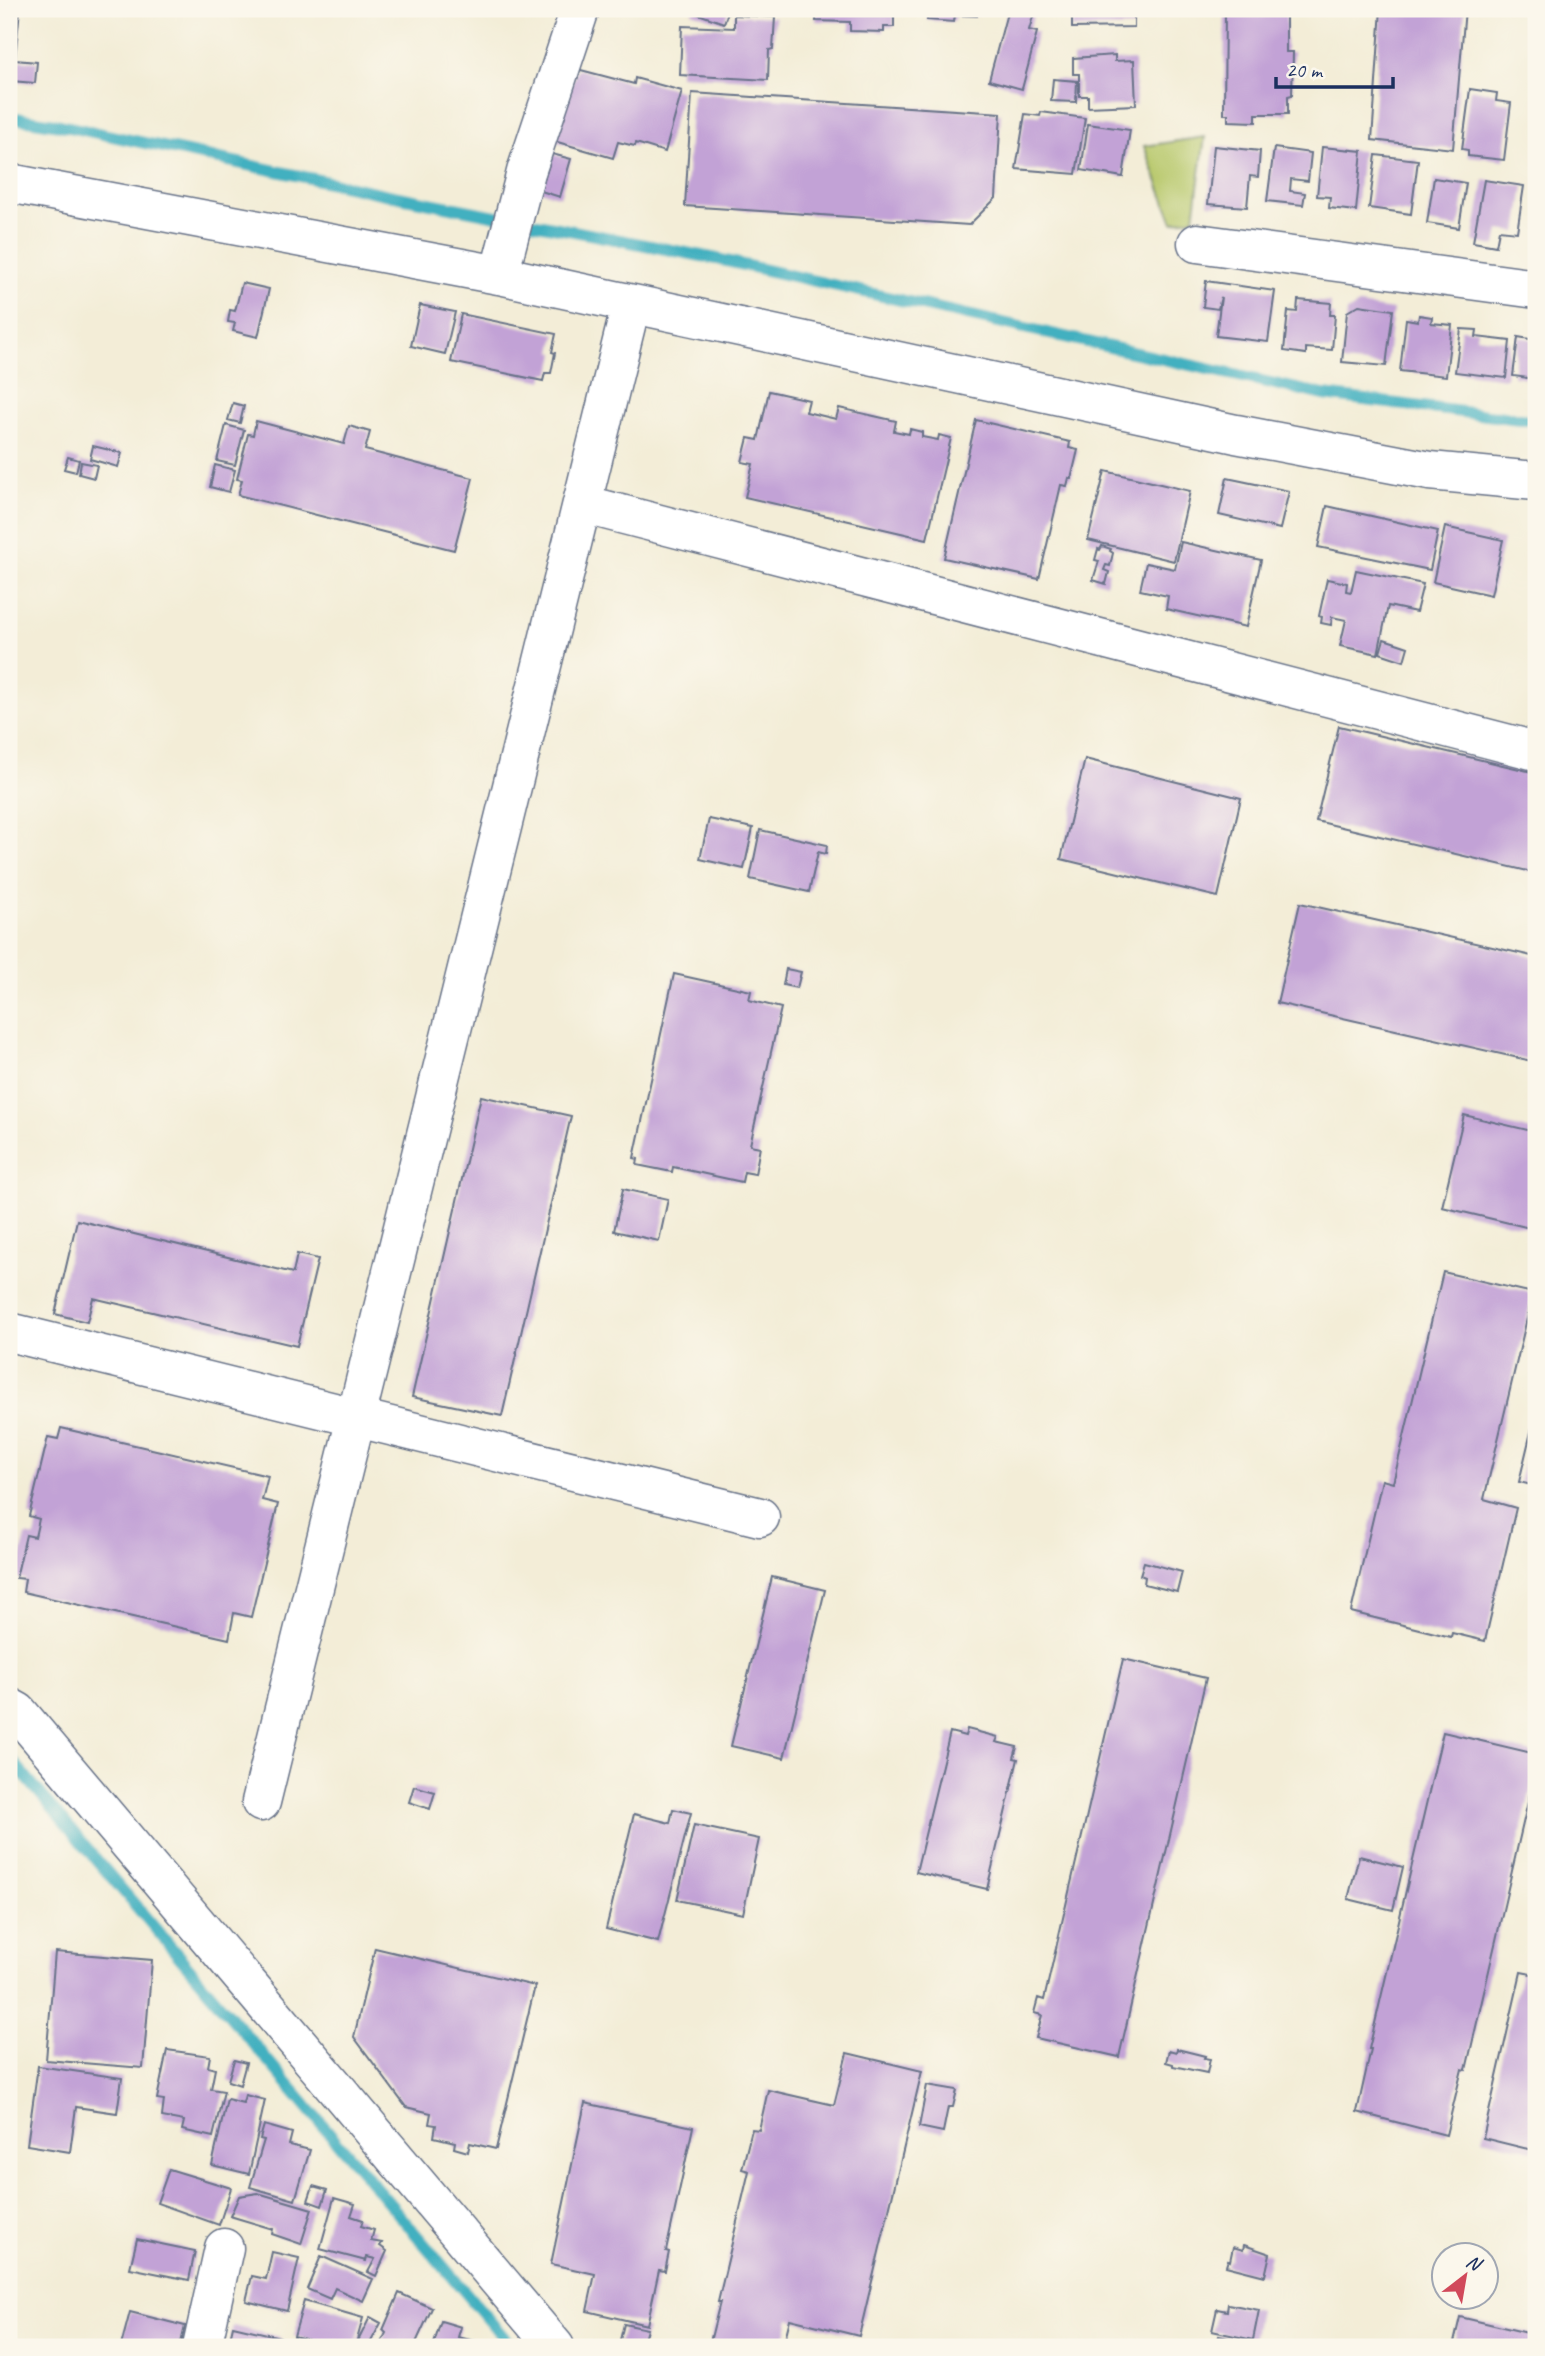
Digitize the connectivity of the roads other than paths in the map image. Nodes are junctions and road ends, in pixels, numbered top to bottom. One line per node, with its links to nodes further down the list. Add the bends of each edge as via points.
1 (580, 9): 4 (street, via 526,172)
2 (9, 183): 4 (street)
3 (1197, 243): 5 (street)
4 (499, 275): 6 (street)
5 (1536, 289)
6 (631, 305): 7 (street, via 1236,434 1430,471); 8 (street)
7 (1536, 481)
8 (583, 504): 9 (street); 11 (street)
9 (1536, 751)
10 (9, 1332): 11 (street)
11 (358, 1418): 12 (street); 14 (street)
12 (760, 1517)
13 (9, 1707): 17 (street)
14 (261, 1802)
15 (223, 2248): 16 (street)
16 (202, 2347)
17 (555, 2347)

